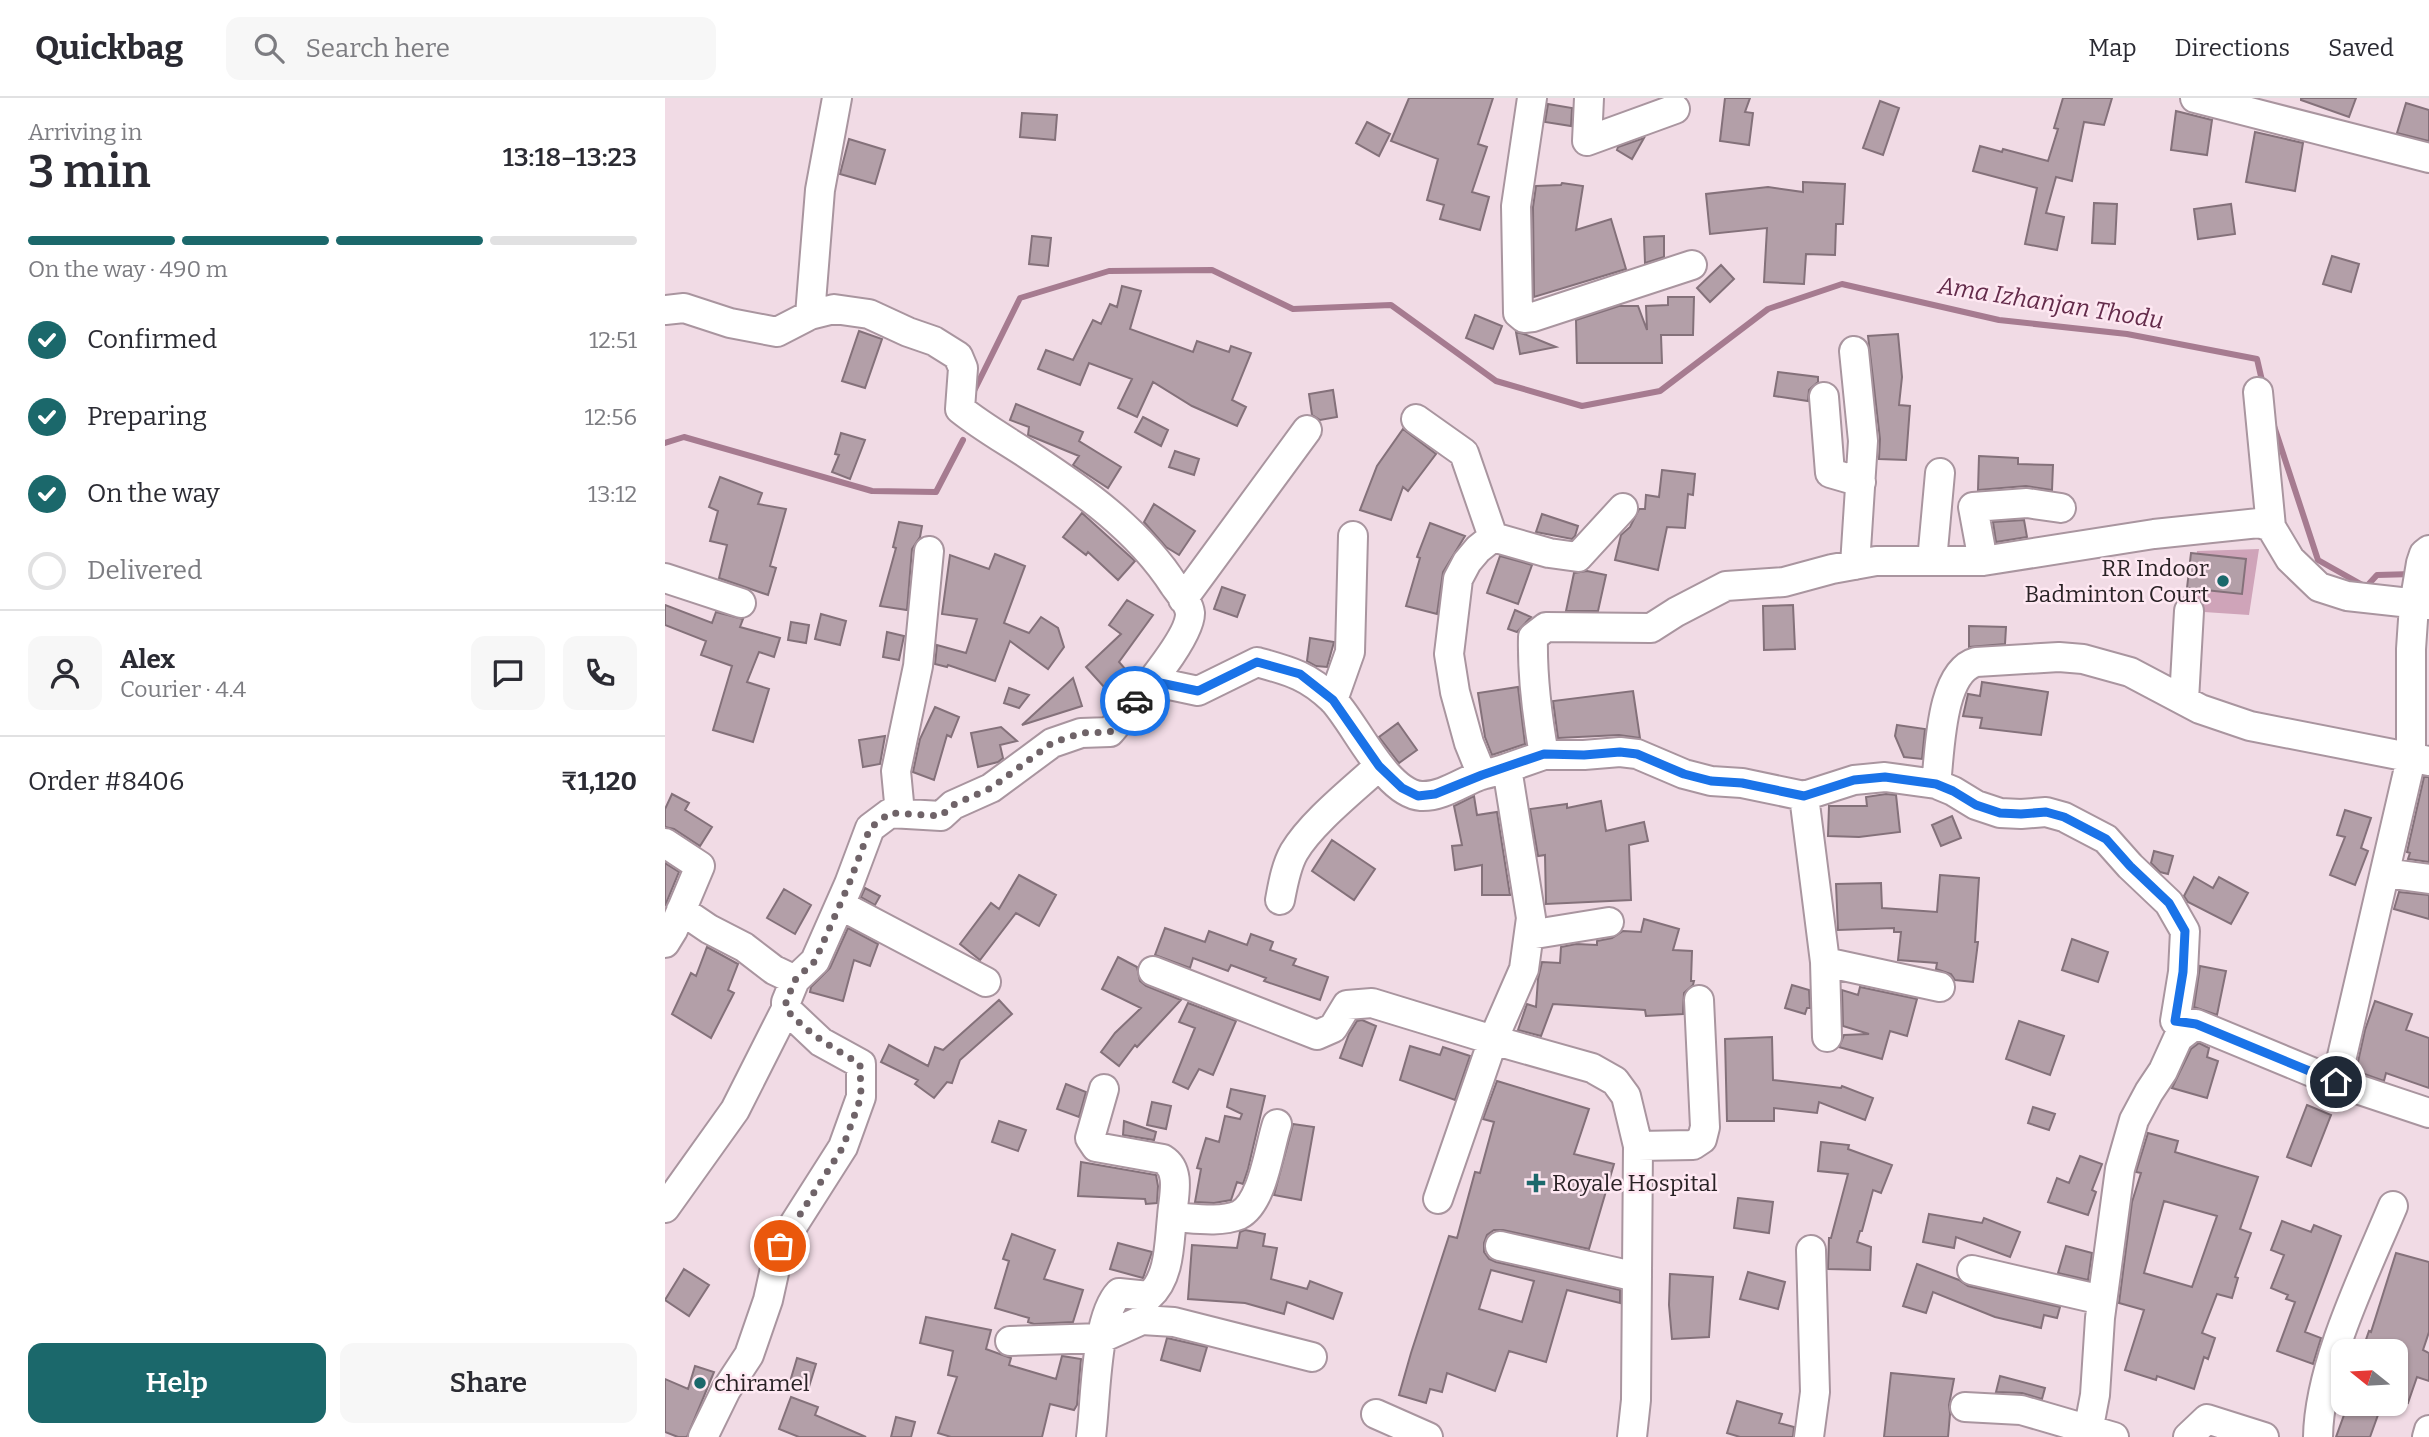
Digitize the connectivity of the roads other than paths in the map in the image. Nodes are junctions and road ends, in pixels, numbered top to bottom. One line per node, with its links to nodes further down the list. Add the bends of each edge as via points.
1 (837, 98): 9 (street, via 820,190)
2 (1532, 98): 7 (street, via 1516,206 1518,313 1532,317)
3 (1589, 98): 5 (street, via 1587,141)
4 (2195, 98): 6 (street)
5 (1675, 109)
6 (2429, 158)
7 (1692, 265)
8 (665, 310): 9 (street, via 684,308 777,332)
9 (810, 315): 28 (street, via 834,309 869,314 958,356 963,368 960,409 1113,515 1161,565)
10 (1854, 351): 16 (street, via 1863,441)
11 (2258, 392): 19 (street)
12 (1824, 397): 16 (street, via 1830,473)
13 (1416, 419): 21 (street, via 1464,453)
14 (1307, 430): 28 (street)
15 (1940, 473): 23 (street)
16 (1861, 482): 25 (street)
17 (1623, 508): 21 (street, via 1578,557)
18 (2061, 508): 24 (street, via 2027,503 1973,507)
19 (2271, 527): 24 (street, via 2259,523 2154,534); 27 (street, via 2290,559 2319,587 2347,597)
20 (1353, 536): 32 (street, via 1350,652)
21 (1493, 537): 37 (street, via 1467,562 1458,579 1449,654 1469,743)
22 (929, 551): 40 (street, via 918,666 896,771)
23 (1931, 561): 24 (street); 25 (street)
24 (1983, 561)
25 (1855, 565): 34 (street, via 1784,582 1726,586 1651,628 1546,627 1533,637 1532,664)
26 (665, 578): 29 (street)
27 (2422, 582): 35 (street, via 2411,649)
28 (1183, 599): 31 (street, via 1190,613 1185,630)
29 (741, 603)
30 (2189, 611): 33 (street)
31 (1151, 681): 32 (street, via 1198,691 1257,662 1300,674); 40 (street, via 1110,732 1081,733 1052,743 991,788 953,805 941,816)
32 (1333, 700): 36 (street)
33 (2184, 700): 35 (street, via 2250,726); 38 (street, via 2130,672 2083,659 1970,664 1958,673 1948,697)
34 (1544, 754): 37 (street); 39 (street, via 1637,754 1711,781)
35 (2420, 760): 42 (street)
36 (1379, 766): 37 (street, via 1418,796); 44 (street, via 1293,854)
37 (1494, 772): 48 (street, via 1531,918)
38 (1936, 784): 39 (street, via 1885,777 1854,780); 57 (street, via 2000,813 2046,812 2064,817 2106,839 2169,903 2185,931 2175,1021)
39 (1804, 796): 50 (street)
40 (900, 813): 45 (street, via 890,813 870,828)
41 (665, 843): 46 (street, via 700,866)
42 (2385, 873): 43 (street); 60 (street)
43 (2429, 878)
44 (1280, 900)
45 (840, 905): 52 (street, via 815,961); 53 (street)
46 (681, 910): 49 (street); 52 (street)
47 (1609, 922): 48 (street)
48 (1529, 934): 59 (street, via 1524,969)
49 (665, 943)
50 (1825, 962): 54 (street); 58 (street)
51 (1153, 971): 59 (street, via 1317,1035 1333,1028 1347,1005 1372,1003)
52 (795, 980): 56 (street)
53 (986, 982)
54 (1940, 987)
55 (1699, 1000): 64 (street, via 1706,1127 1702,1139 1693,1145)
56 (786, 1009): 67 (street, via 735,1110); 81 (street, via 821,1042 860,1064 861,1097 843,1147 780,1246 749,1355 726,1390)
57 (2196, 1024): 60 (street); 73 (street, via 2178,1038 2134,1120 2120,1169)
58 (1828, 1038)
59 (1493, 1040): 64 (street, via 1592,1068 1615,1081 1626,1096); 65 (street)
60 (2336, 1082): 62 (street)
61 (1104, 1089): 68 (street, via 1092,1143 1170,1164 1175,1173)
62 (2429, 1113)
63 (1277, 1124): 68 (street, via 1264,1175 1254,1199 1240,1214 1219,1219)
64 (1639, 1146): 72 (street)
65 (1438, 1199)
66 (2393, 1206): 88 (street, via 2330,1367)
67 (665, 1208)
68 (1172, 1217): 74 (street, via 1160,1287 1149,1296 1119,1293 1112,1300)
69 (1500, 1246): 72 (street)
70 (1811, 1250): 86 (street, via 1815,1392)
71 (1972, 1270): 73 (street)
72 (1637, 1277): 85 (street)
73 (2102, 1300): 80 (street)
74 (1102, 1339): 75 (street); 76 (street, via 1142,1320 1174,1322); 83 (street)
75 (1010, 1341)
76 (1312, 1357)
77 (1965, 1407): 80 (street, via 2021,1410)
78 (1376, 1414): 84 (street)
79 (2429, 1430): 89 (street)
80 (2096, 1434)
81 (705, 1436)
82 (2254, 1436): 87 (street, via 2207,1419)
83 (1091, 1437)
84 (1428, 1437)
85 (1632, 1437)
86 (1809, 1437)
87 (2188, 1437)
88 (2318, 1437)
89 (2427, 1437)

